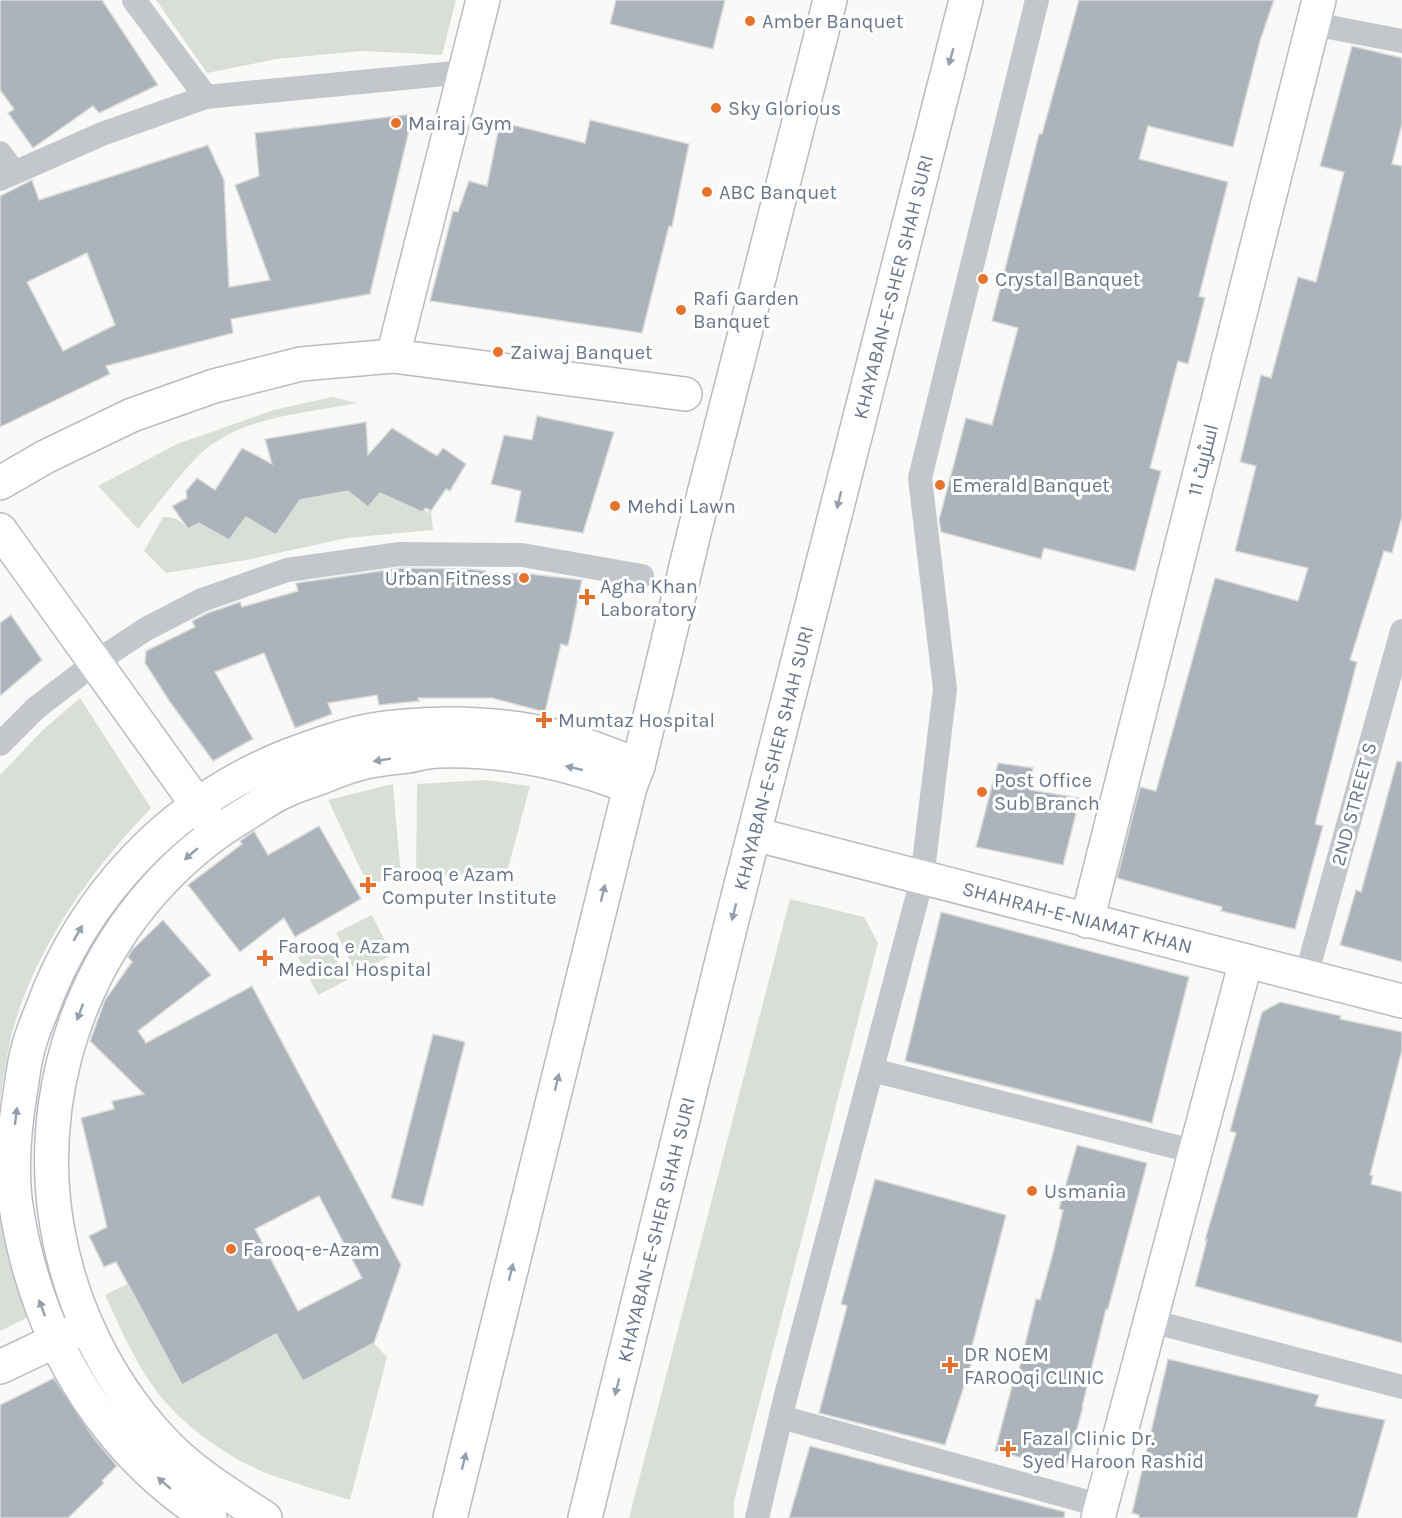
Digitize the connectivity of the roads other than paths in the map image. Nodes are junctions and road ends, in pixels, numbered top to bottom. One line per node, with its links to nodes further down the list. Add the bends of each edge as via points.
1 (134, 0): 9 (street)
2 (483, 0): 8 (street)
3 (830, 0): 20 (street)
4 (966, 0): 23 (street, KHAYABAN-E-SHER SHAH SURI, one-way to 23)
5 (1037, 0): 24 (street, via 920,478 945,689)
6 (1316, 12): 7 (street); 25 (street, اسٹریٹ 11)
7 (1402, 41)
8 (465, 72): 9 (street); 12 (street)
9 (206, 97): 11 (street, via 102,134)
10 (0, 153): 11 (street)
11 (7, 176)
12 (393, 356): 13 (street); 14 (street, via 301,364 214,386 132,415)
13 (685, 394)
14 (0, 483)
15 (0, 530): 18 (street)
16 (642, 576): 18 (street, via 522,555 400,554 287,570 202,600 146,629)
17 (1402, 631): 27 (street, 2ND STREET S)
18 (96, 662): 19 (street, via 36,708); 21 (street)
19 (0, 744)
20 (634, 776): 21 (street, via 600,750 532,731 462,723 392,727 312,746 258,768); 22 (street, one-way to 22, via 594,772 517,754 437,751 359,763 285,790); 40 (street, one-way to 20)
21 (197, 804): 22 (street); 33 (street, one-way to 21, via 28,1271 15,1197 15,1122 28,1047 53,976 91,911 139,853)
22 (217, 831): 32 (street, one-way to 32, via 164,877 121,931 87,991 64,1057 52,1125 52,1194 63,1262)
23 (754, 834): 24 (street, SHAHRAH-E-NIAMAT KHAN); 41 (street, KHAYABAN-E-SHER SHAH SURI, one-way to 41)
24 (922, 879): 25 (street, SHAHRAH-E-NIAMAT KHAN); 29 (street)
25 (1087, 921): 26 (street, SHAHRAH-E-NIAMAT KHAN)
26 (1246, 961): 27 (street, SHAHRAH-E-NIAMAT KHAN); 30 (street)
27 (1306, 976): 28 (street, SHAHRAH-E-NIAMAT KHAN)
28 (1402, 1001)
29 (872, 1070): 30 (street); 36 (street)
30 (1196, 1152): 31 (street)
31 (1151, 1322): 35 (street); 37 (street)
32 (86, 1327): 33 (street); 39 (street, via 119,1386 160,1438 210,1483)
33 (54, 1341): 34 (street); 38 (street, one-way to 33, via 135,1458 90,1403)
34 (0, 1367)
35 (1402, 1387)
36 (781, 1417): 37 (street); 42 (street)
37 (1100, 1512)
38 (210, 1518)
39 (265, 1518)
40 (450, 1518)
41 (585, 1518)
42 (757, 1518)

